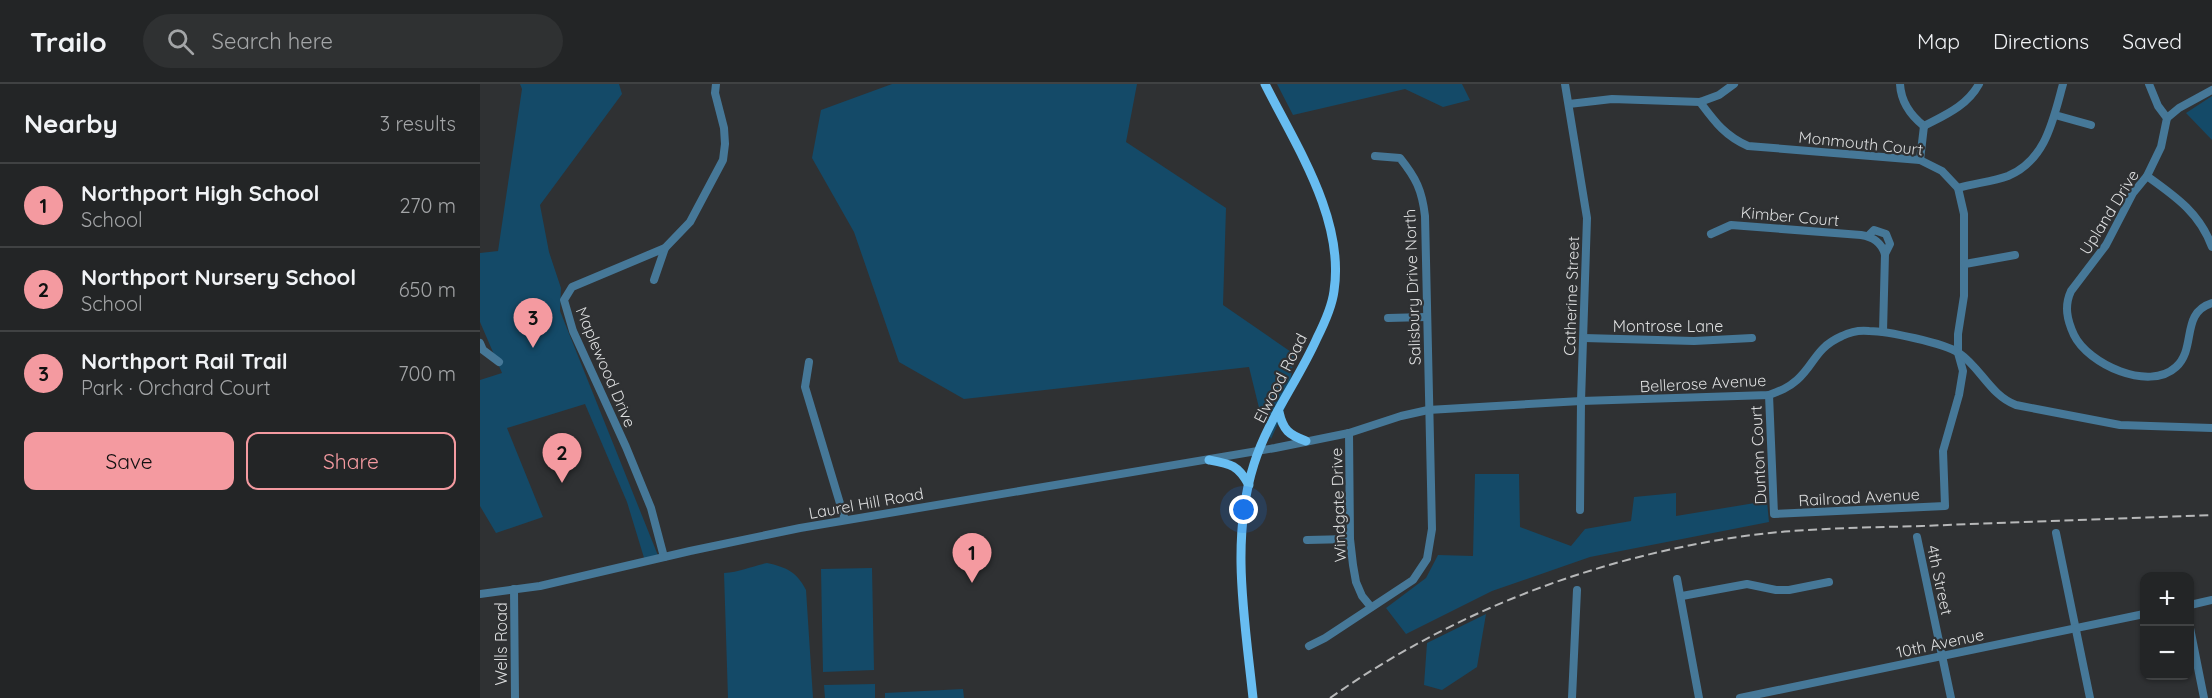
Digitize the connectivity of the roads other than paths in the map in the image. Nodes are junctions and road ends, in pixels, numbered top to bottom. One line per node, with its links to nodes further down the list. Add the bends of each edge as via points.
1 (716, 84): 23 (street, Maplewood Drive, via 717,109 724,128 723,160 690,222)
2 (1265, 84): 41 (main road, Elwood Road, via 1323,205 1335,251 1332,298 1317,339)
3 (1565, 84): 11 (street, Catherine Street)
4 (1734, 84): 10 (street)
5 (1900, 84): 15 (street, via 1904,103)
6 (1979, 84): 15 (street, via 1963,104)
7 (2063, 84): 12 (street)
8 (2149, 84): 13 (street)
9 (2212, 90): 13 (street)
10 (1700, 102): 11 (street, via 1612,99); 17 (street, Monmouth Court, via 1720,129 1748,146)
11 (1569, 104): 32 (street, Catherine Street, via 1587,218)
12 (2055, 115): 14 (street); 19 (street, via 2041,150 2021,169)
13 (2166, 118): 18 (street, Upland Drive, via 2161,147)
14 (2091, 125)
15 (1924, 126): 17 (street)
16 (1375, 156): 29 (street, Salisbury Drive North, via 1400,158 1418,182 1425,216)
17 (1920, 160): 19 (street, Monmouth Court, via 1942,171)
18 (2147, 176): 22 (street, via 2189,207); 28 (street, Upland Drive, via 2133,193 2110,239 2067,300 2066,311 2074,336 2091,356 2121,372 2136,376 2164,374 2176,368 2184,356 2190,328 2200,308)
19 (1958, 188): 26 (street, via 1964,214)
20 (1711, 234): 21 (street, Kimber Court, via 1731,225)
21 (1868, 236): 24 (street, via 1876,240); 24 (street, Kimber Court, via 1874,230 1886,234 1890,242)
22 (2212, 246)
23 (665, 248): 27 (street); 55 (street, Maplewood Drive, via 572,287 564,300 573,331 651,508)
24 (1885, 254): 31 (street, Kimber Court)
25 (2015, 255): 26 (street)
26 (1965, 264): 35 (street)
27 (654, 280)
28 (2212, 303)
29 (1426, 317): 30 (street); 40 (street, Salisbury Drive North)
30 (1388, 318)
31 (1883, 332): 35 (street, Bellerose Avenue); 38 (street, Bellerose Avenue, via 1856,332 1831,342 1820,350 1799,379 1785,390)
32 (1584, 338): 33 (street, Montrose Lane); 39 (street, Catherine Street)
33 (1752, 338)
34 (480, 343): 36 (street)
35 (1958, 353): 42 (street, Bellerose Avenue, via 1997,394 2016,405 2120,425); 49 (street, Railroad Avenue, via 1963,371 1943,451 1945,506)
36 (499, 362)
37 (809, 362): 50 (street, via 805,387)
38 (1769, 395): 39 (street, Bellerose Avenue); 49 (street, Dunton Court)
39 (1581, 402): 40 (street, Bellerose Avenue); 48 (street, Catherine Street)
40 (1428, 410): 43 (street, Bellerose Avenue); 64 (street, Salisbury Drive North, via 1432,529 1427,559 1413,580)
41 (1279, 412): 44 (main road, via 1289,435); 45 (main road, Elwood Road)
42 (2212, 428)
43 (1350, 433): 44 (street, Bellerose Avenue); 53 (street, Windgate Drive)
44 (1306, 441): 45 (street, Bellerose Avenue)
45 (1259, 450): 46 (street, Laurel Hill Road); 47 (main road, Elwood Road)
46 (1209, 459): 47 (main road, via 1232,465); 50 (street, Laurel Hill Road)
47 (1249, 485): 72 (main road, Elwood Road, via 1242,524 1241,566)
48 (1580, 510)
49 (1774, 514)
50 (845, 520): 55 (street, Laurel Hill Road)
51 (2056, 533): 66 (street)
52 (1917, 537): 69 (street, 4th Street)
53 (1350, 539): 54 (street); 64 (street, Windgate Drive, via 1356,582)
54 (1307, 540)
55 (664, 557): 58 (street, Laurel Hill Road)
56 (1677, 579): 61 (street)
57 (1829, 582): 61 (street, via 1789,590 1747,584)
58 (514, 589): 60 (street, Laurel Hill Road); 71 (street, Wells Road)
59 (1577, 590): 73 (street)
60 (480, 594)
61 (1682, 596): 74 (street)
62 (2212, 600): 63 (street)
63 (2194, 604)
64 (1371, 607): 67 (street, Salisbury Drive North)
65 (2140, 615): 66 (street, 10th Avenue)
66 (2076, 629): 69 (street, 10th Avenue); 77 (street)
67 (1309, 646)
68 (2194, 648): 78 (street)
69 (1942, 656): 70 (street, 10th Avenue); 76 (street, 4th Street)
70 (1756, 696): 75 (street, 10th Avenue)
71 (514, 698)
72 (1253, 698)
73 (1572, 698)
74 (1699, 698)
75 (1740, 698)
76 (1951, 698)
77 (2090, 698)
78 (2204, 698)

